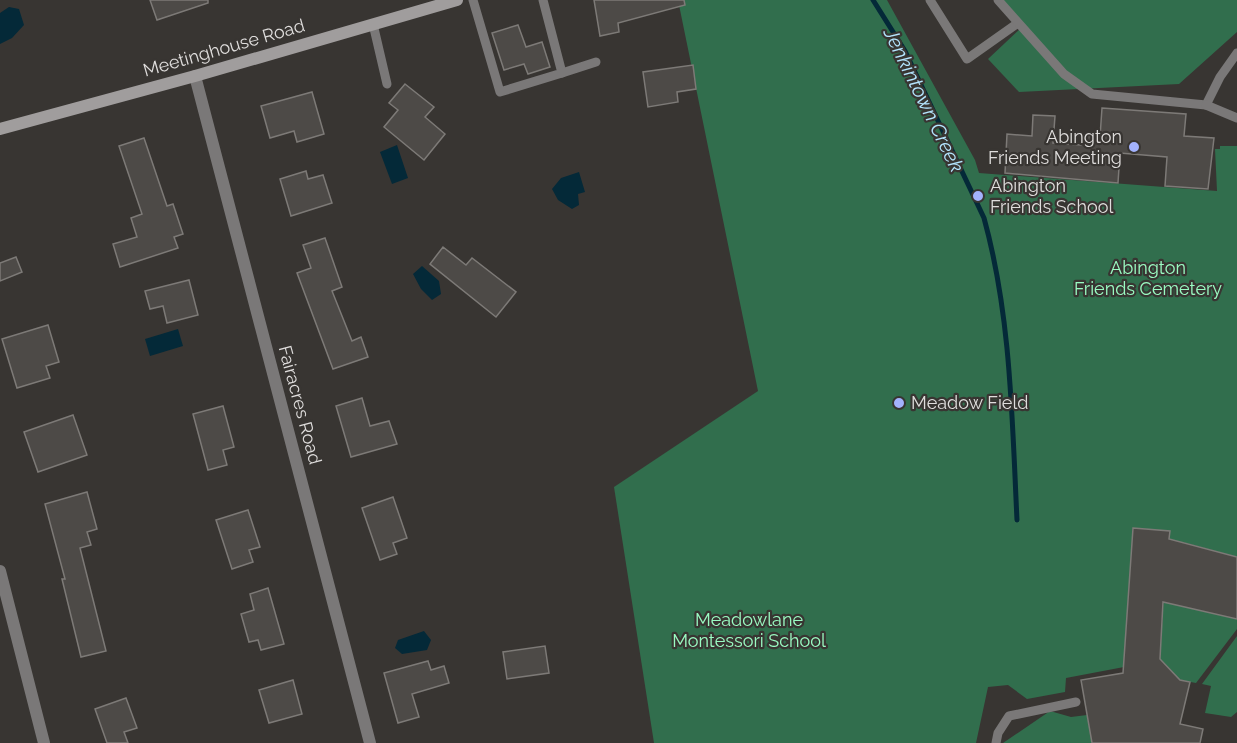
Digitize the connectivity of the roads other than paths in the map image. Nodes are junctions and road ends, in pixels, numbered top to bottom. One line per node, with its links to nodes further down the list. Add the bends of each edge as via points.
1 (457, 0): 7 (street, Meetinghouse Road)
2 (473, 0): 10 (lane, via 500,92)
3 (543, 0): 10 (lane)
4 (930, 0): 6 (lane, via 968,58)
5 (998, 0): 6 (lane)
6 (1018, 23): 13 (lane, via 1064,74 1092,94)
7 (373, 24): 11 (street, Meetinghouse Road); 12 (lane)
8 (1237, 53): 13 (lane)
9 (596, 62): 10 (lane)
10 (562, 73)
11 (195, 76): 15 (street, Meetinghouse Road); 19 (street, Fairacres Road)
12 (387, 84)
13 (1206, 105): 14 (lane)
14 (1237, 118)
15 (0, 129)
16 (0, 571): 18 (street)
17 (1076, 702): 20 (lane, via 1009,716)
18 (44, 743)
19 (370, 743)
20 (996, 743)

